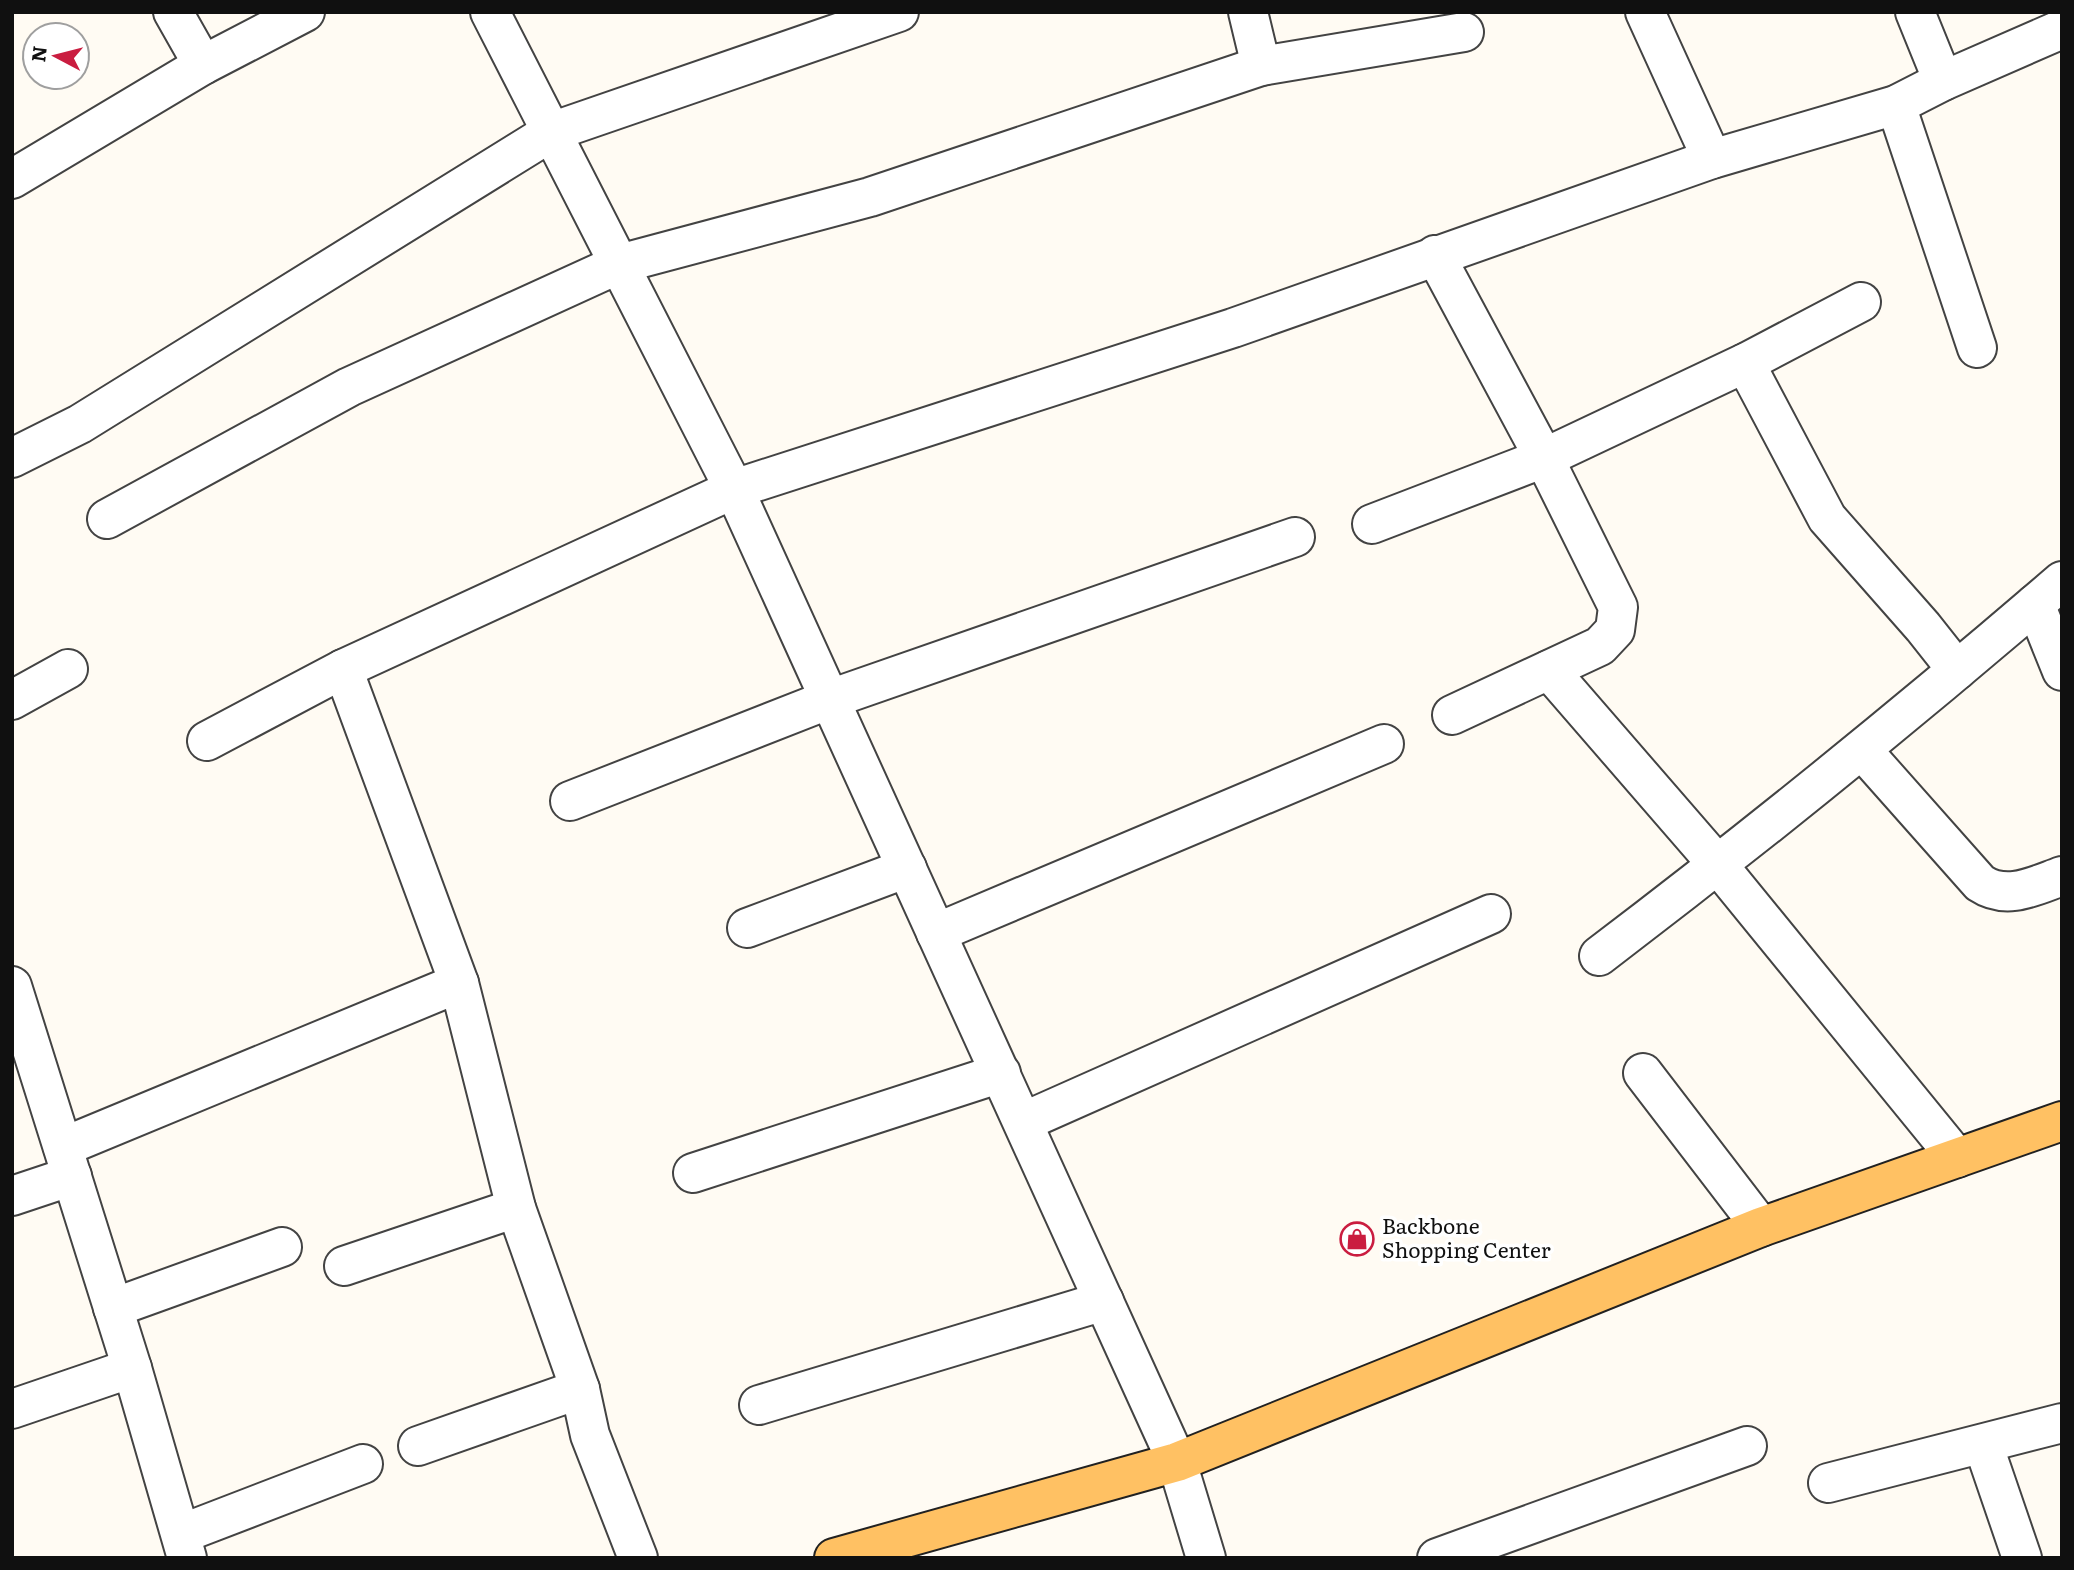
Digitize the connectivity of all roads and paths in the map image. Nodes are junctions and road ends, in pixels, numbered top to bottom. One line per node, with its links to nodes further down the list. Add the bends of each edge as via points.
1 (173, 12): 10 (street)
2 (305, 12): 10 (street)
3 (490, 12): 14 (street)
4 (899, 12): 14 (street)
5 (1248, 12): 11 (street)
6 (1645, 12): 15 (street)
7 (1915, 12): 12 (street)
8 (2062, 29): 12 (street)
9 (1464, 32): 11 (street)
10 (203, 65): 16 (street)
11 (1261, 66): 18 (street, via 870,197)
12 (1943, 81): 13 (street)
13 (1896, 105): 15 (street); 20 (street)
14 (551, 132): 18 (street); 22 (street, via 80,424)
15 (1712, 159): 17 (street)
16 (12, 179)
17 (1435, 255): 23 (street); 24 (street, via 1233,328)
18 (619, 264): 24 (street); 25 (street, via 349,387)
19 (1861, 302): 21 (street)
20 (1977, 348)
21 (1745, 363): 23 (street); 32 (street, via 1827,518)
22 (12, 458)
23 (1544, 458): 26 (street); 31 (street, via 1618,607 1615,630 1600,646)
24 (734, 489): 30 (street); 34 (street)
25 (107, 519)
26 (1372, 524)
27 (1295, 537): 34 (street)
28 (2049, 592): 32 (street); 33 (street)
29 (68, 669): 35 (street)
30 (343, 669): 37 (street); 48 (street)
31 (1549, 670): 36 (street); 41 (street)
32 (1957, 670): 39 (street)
33 (2062, 671)
34 (830, 699): 40 (street); 42 (street)
35 (12, 701)
36 (1452, 715)
37 (207, 741)
38 (1384, 744): 46 (street)
39 (1862, 750): 41 (street); 43 (street, via 1992,891 2024,890)
40 (570, 801)
41 (1718, 865): 47 (street); 54 (street)
42 (907, 867): 45 (street); 46 (street)
43 (2062, 877)
44 (1491, 914): 53 (street)
45 (747, 928)
46 (936, 933): 50 (street)
47 (1599, 956)
48 (459, 983): 55 (street); 58 (street)
49 (12, 986): 55 (street)
50 (1000, 1073): 53 (street); 56 (street)
51 (1643, 1073): 59 (street)
52 (2062, 1121): 54 (main road)
53 (1023, 1122): 62 (street)
54 (1957, 1158): 59 (main road)
55 (67, 1162): 57 (street); 63 (street)
56 (694, 1173)
57 (12, 1196)
58 (516, 1208): 61 (street); 65 (street)
59 (1761, 1227): 72 (main road)
60 (282, 1247): 63 (street)
61 (344, 1266)
62 (1104, 1301): 66 (street); 72 (street)
63 (113, 1308): 64 (street)
64 (132, 1368): 67 (street); 75 (street)
65 (580, 1389): 70 (street); 76 (street, via 590,1434)
66 (759, 1405)
67 (12, 1409)
68 (2062, 1423): 69 (street)
69 (1983, 1444): 74 (street); 80 (street)
70 (418, 1446)
71 (1746, 1446): 79 (street)
72 (1177, 1462): 77 (main road); 78 (street)
73 (363, 1464): 75 (street)
74 (1828, 1483)
75 (184, 1546)
76 (638, 1558)
77 (834, 1558)
78 (1206, 1558)
79 (1437, 1558)
80 (2022, 1558)

